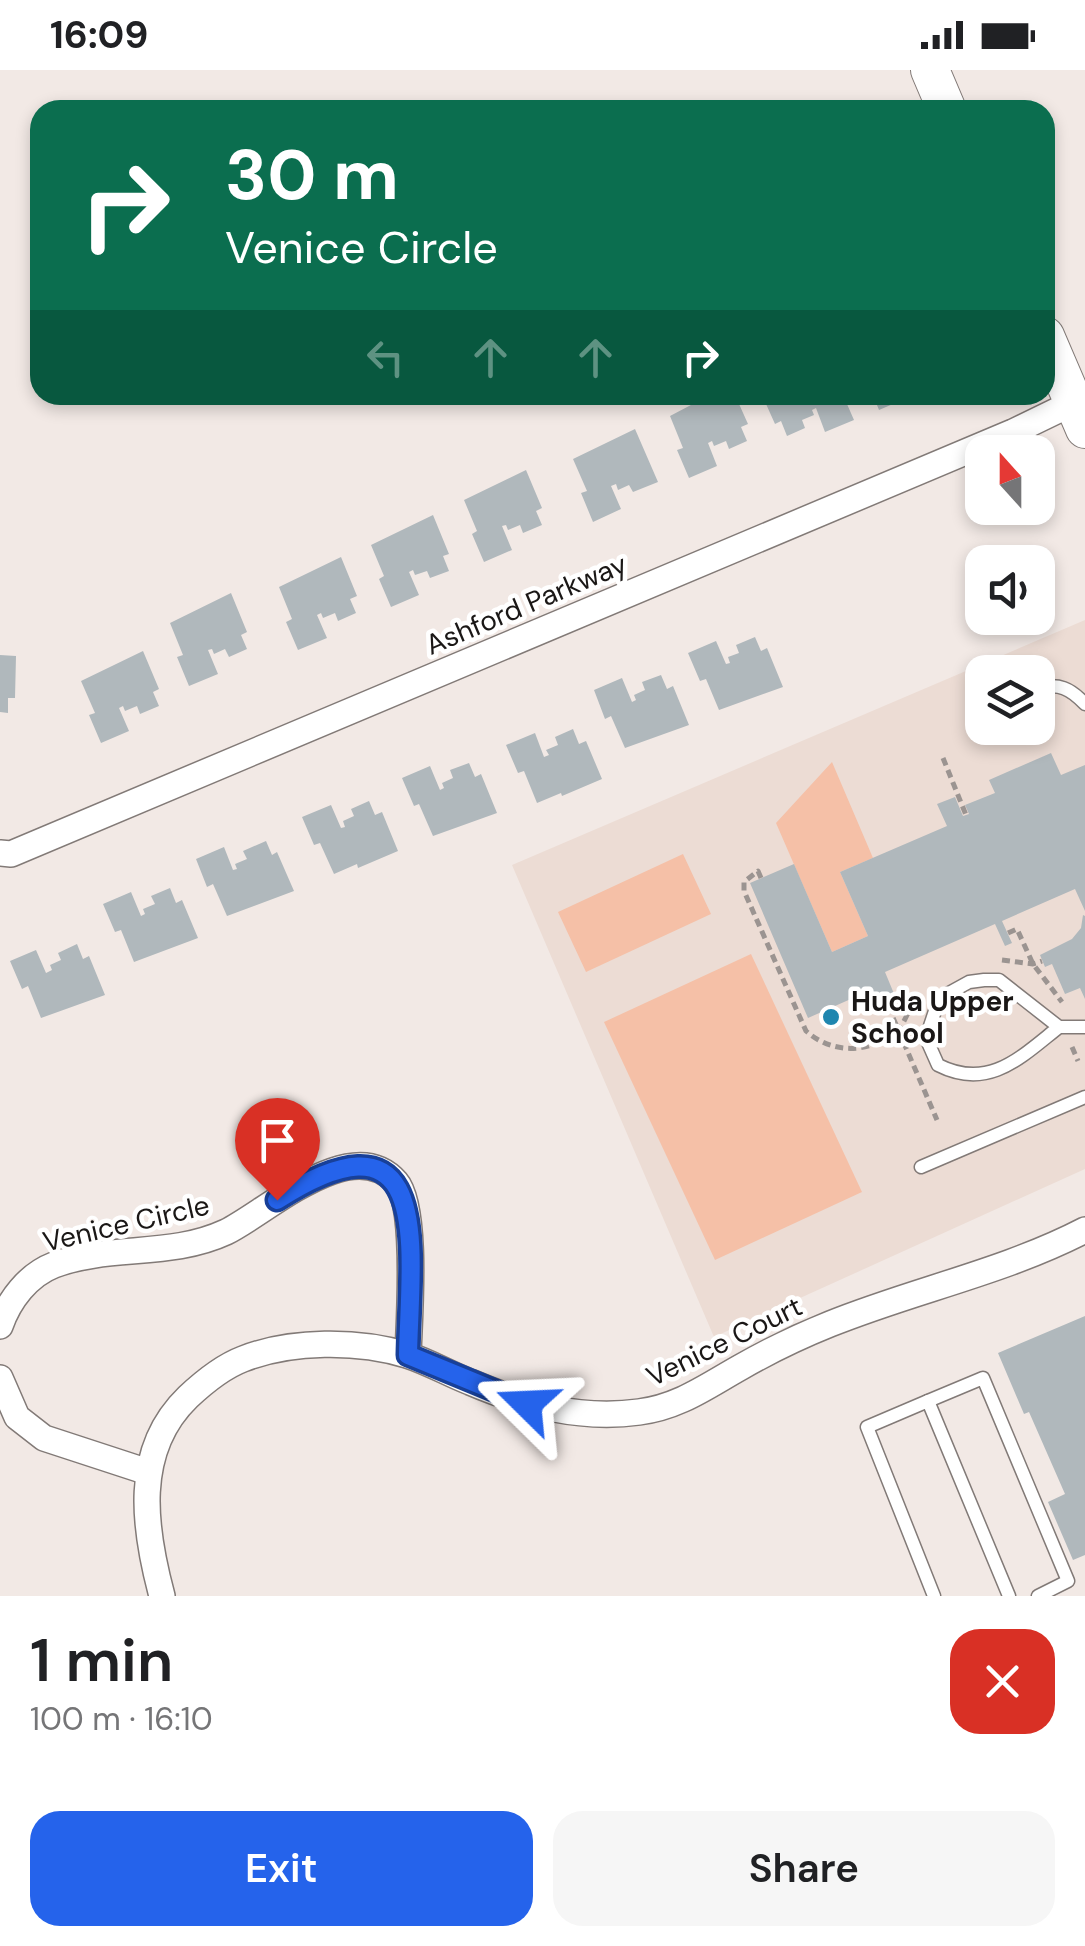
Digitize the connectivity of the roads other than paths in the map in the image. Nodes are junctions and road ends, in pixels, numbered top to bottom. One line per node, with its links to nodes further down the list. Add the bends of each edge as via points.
1 (930, 70): 2 (street)
2 (944, 100)
3 (1055, 357): 4 (street)
4 (1081, 410): 7 (street, Ashford Parkway, via 1013,432 11,854)
5 (1055, 685): 6 (lane, via 1072,690)
6 (1085, 704)
7 (0, 853)
8 (1059, 1027): 8 (lane, via 999,980 984,980 949,992 926,1038 938,1066 968,1076 1002,1070); 9 (lane)
9 (1085, 1027)
10 (1085, 1097): 11 (lane)
11 (921, 1166)
12 (1085, 1230): 14 (street, Venice Court, via 1002,1268 827,1325 665,1408 586,1414 527,1404)
13 (0, 1326): 14 (street, Venice Circle, via 28,1280 53,1265 202,1242 301,1184 341,1168 374,1168 397,1182 406,1202)
14 (408, 1355): 17 (street, Venice Court, via 323,1345 243,1359 208,1378 179,1406)
15 (0, 1378): 17 (street, via 16,1417 44,1438)
16 (928, 1401): 19 (lane, via 983,1378); 21 (lane, via 866,1427); 22 (lane)
17 (148, 1472): 20 (street, Venice Court, via 146,1528)
18 (1085, 1575): 19 (lane)
19 (1068, 1582): 23 (lane)
20 (162, 1596)
21 (934, 1596)
22 (1009, 1596)
23 (1038, 1596)

